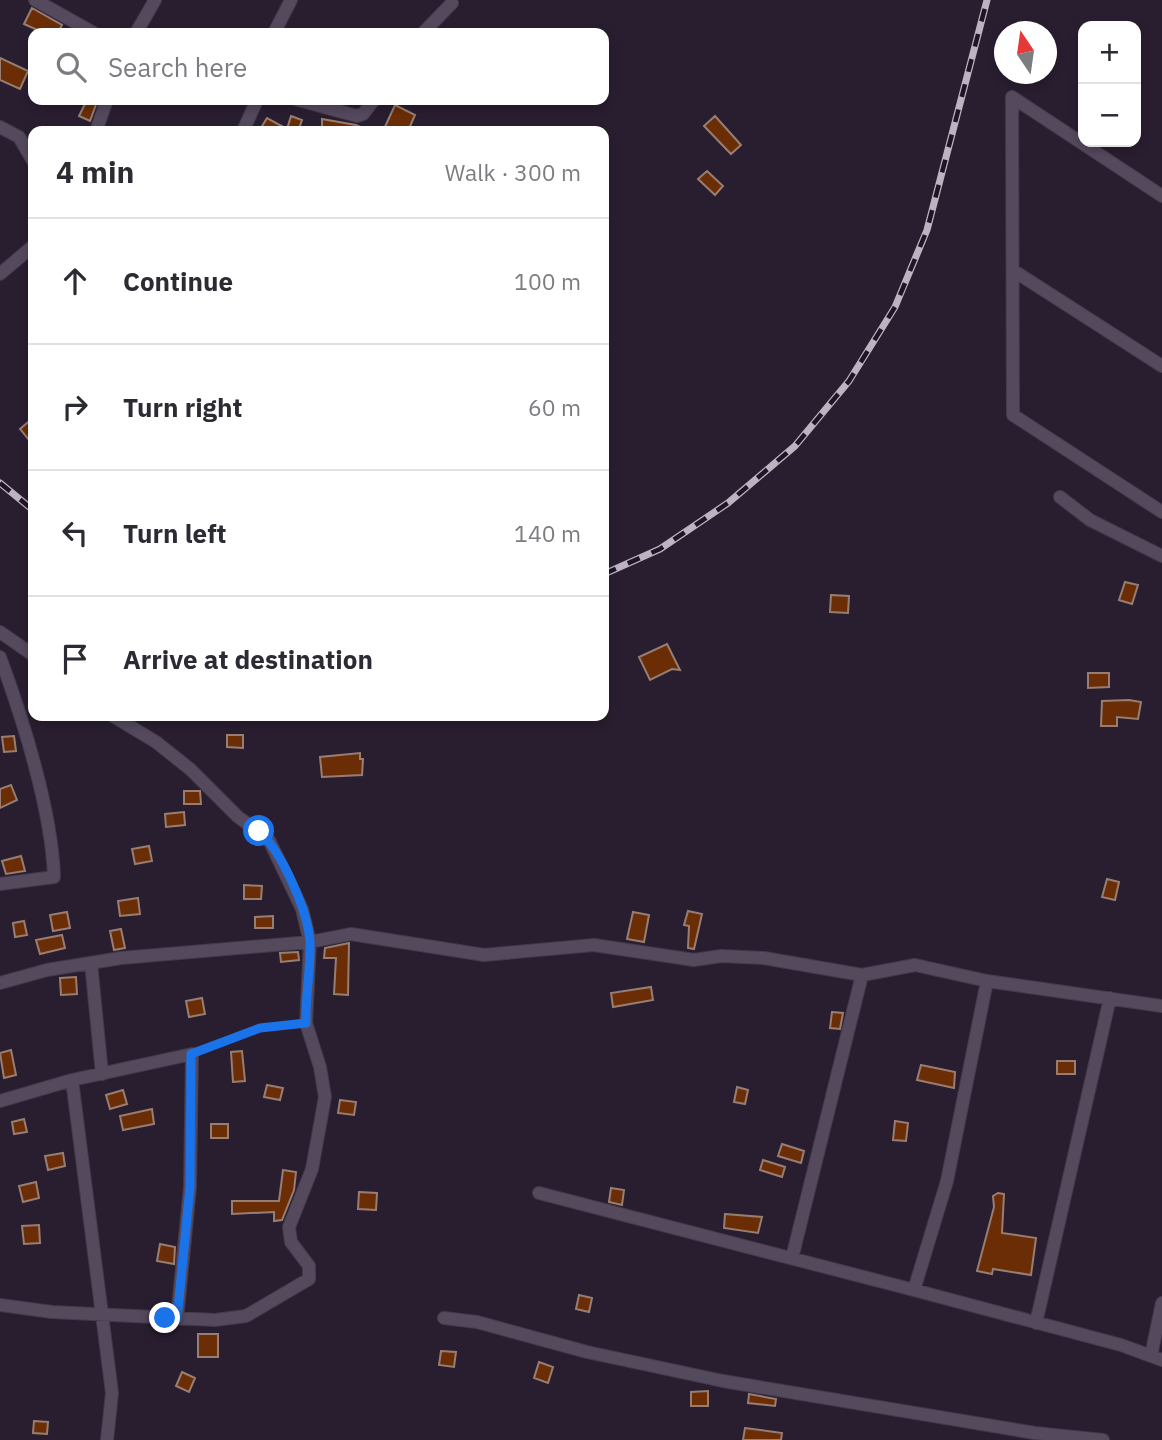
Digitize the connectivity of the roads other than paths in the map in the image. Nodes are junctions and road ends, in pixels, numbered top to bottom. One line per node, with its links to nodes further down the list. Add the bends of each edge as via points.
1 (35, 0): 5 (street)
2 (155, 0): 6 (street)
3 (291, 0): 7 (street)
4 (452, 3): 8 (street)
5 (85, 28)
6 (139, 28)
7 (277, 28)
8 (428, 28)
9 (105, 105): 13 (street)
10 (255, 105): 14 (street)
11 (316, 105): 12 (street, via 357,116)
12 (370, 105)
13 (98, 126)
14 (245, 126)
15 (0, 127): 16 (street, via 19,137)
16 (28, 152)
17 (1162, 196): 19 (street, via 1012,97)
18 (28, 250): 20 (street)
19 (1014, 271): 21 (street); 23 (street, via 1013,415)
20 (0, 274)
21 (1162, 366)
22 (1060, 497): 24 (street, via 1090,520)
23 (1162, 512)
24 (1162, 556)
25 (0, 632): 26 (street)
26 (28, 652)
27 (0, 657): 29 (street, via 15,696 53,846 54,877)
28 (121, 721): 30 (street, via 190,769 237,816 269,840 302,909)
29 (0, 884)
30 (310, 942): 31 (street); 32 (street, via 351,934 484,955 594,945 694,960 764,958); 47 (street, via 306,1023 325,1097 312,1169 289,1227 291,1242 309,1266 309,1279 246,1316)
31 (91, 962): 34 (street); 37 (street)
32 (862, 975): 33 (street, via 915,965); 41 (street)
33 (986, 981): 35 (street); 42 (street, via 947,1181)
34 (0, 983)
35 (1110, 998): 36 (street); 48 (street)
36 (1162, 1006)
37 (102, 1074): 38 (street); 47 (street, via 191,1054 190,1187)
38 (72, 1080): 39 (street); 45 (street)
39 (0, 1101)
40 (539, 1193): 41 (street)
41 (792, 1258): 42 (street)
42 (914, 1290): 48 (street)
43 (1162, 1303): 49 (street)
44 (0, 1306): 45 (street)
45 (102, 1312): 47 (street); 50 (street, via 112,1393)
46 (444, 1318): 51 (street, via 723,1381 1035,1433)
47 (177, 1319)
48 (1036, 1322): 49 (street)
49 (1156, 1358)
50 (107, 1440)
51 (1103, 1440)

